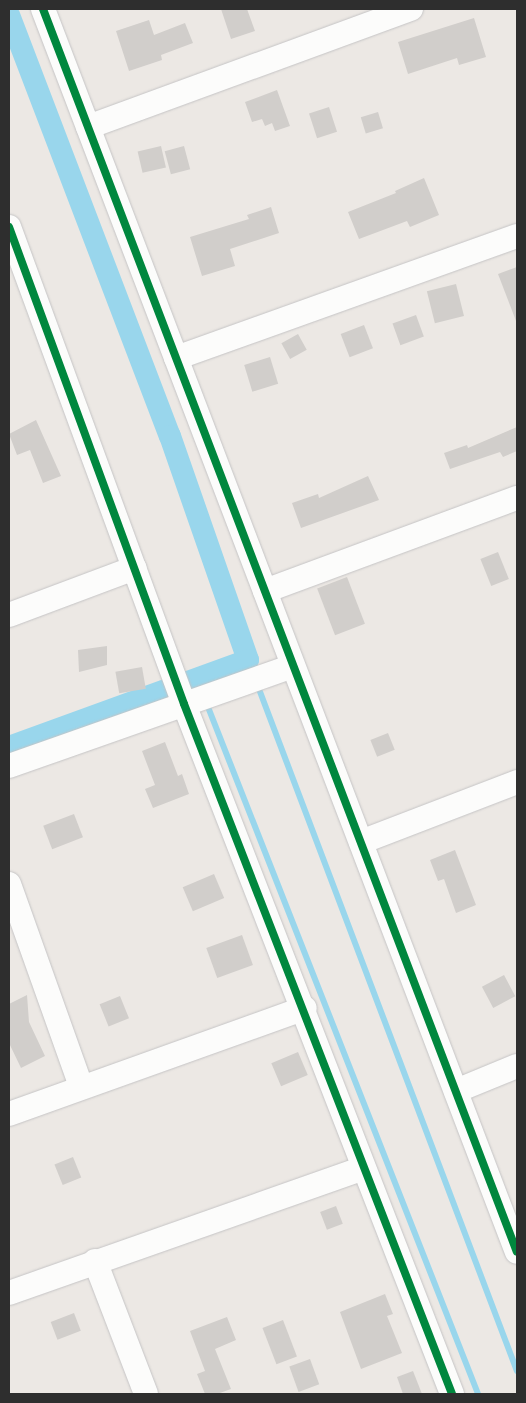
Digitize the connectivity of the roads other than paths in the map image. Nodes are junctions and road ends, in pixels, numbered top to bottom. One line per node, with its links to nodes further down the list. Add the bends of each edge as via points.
1 (43, 9): 3 (street)
2 (411, 9): 3 (street)
3 (88, 127): 6 (street)
4 (9, 227): 8 (street)
5 (517, 236): 6 (street)
6 (176, 358): 9 (street)
7 (517, 498): 9 (street)
8 (135, 568): 10 (street); 12 (street)
9 (265, 591): 11 (street)
10 (9, 616)
11 (293, 666): 12 (street); 15 (street)
12 (184, 704): 13 (street); 17 (street)
13 (9, 766)
14 (517, 782): 15 (street)
15 (361, 842): 20 (street)
16 (9, 884): 19 (street)
17 (304, 1008): 19 (street); 22 (street)
18 (517, 1066): 20 (street)
19 (81, 1086): 21 (street)
20 (456, 1091): 23 (street)
21 (9, 1114)
22 (363, 1168): 24 (street); 27 (street)
23 (517, 1252)
24 (95, 1262): 25 (street); 26 (street)
25 (9, 1293)
26 (146, 1394)
27 (452, 1394)

